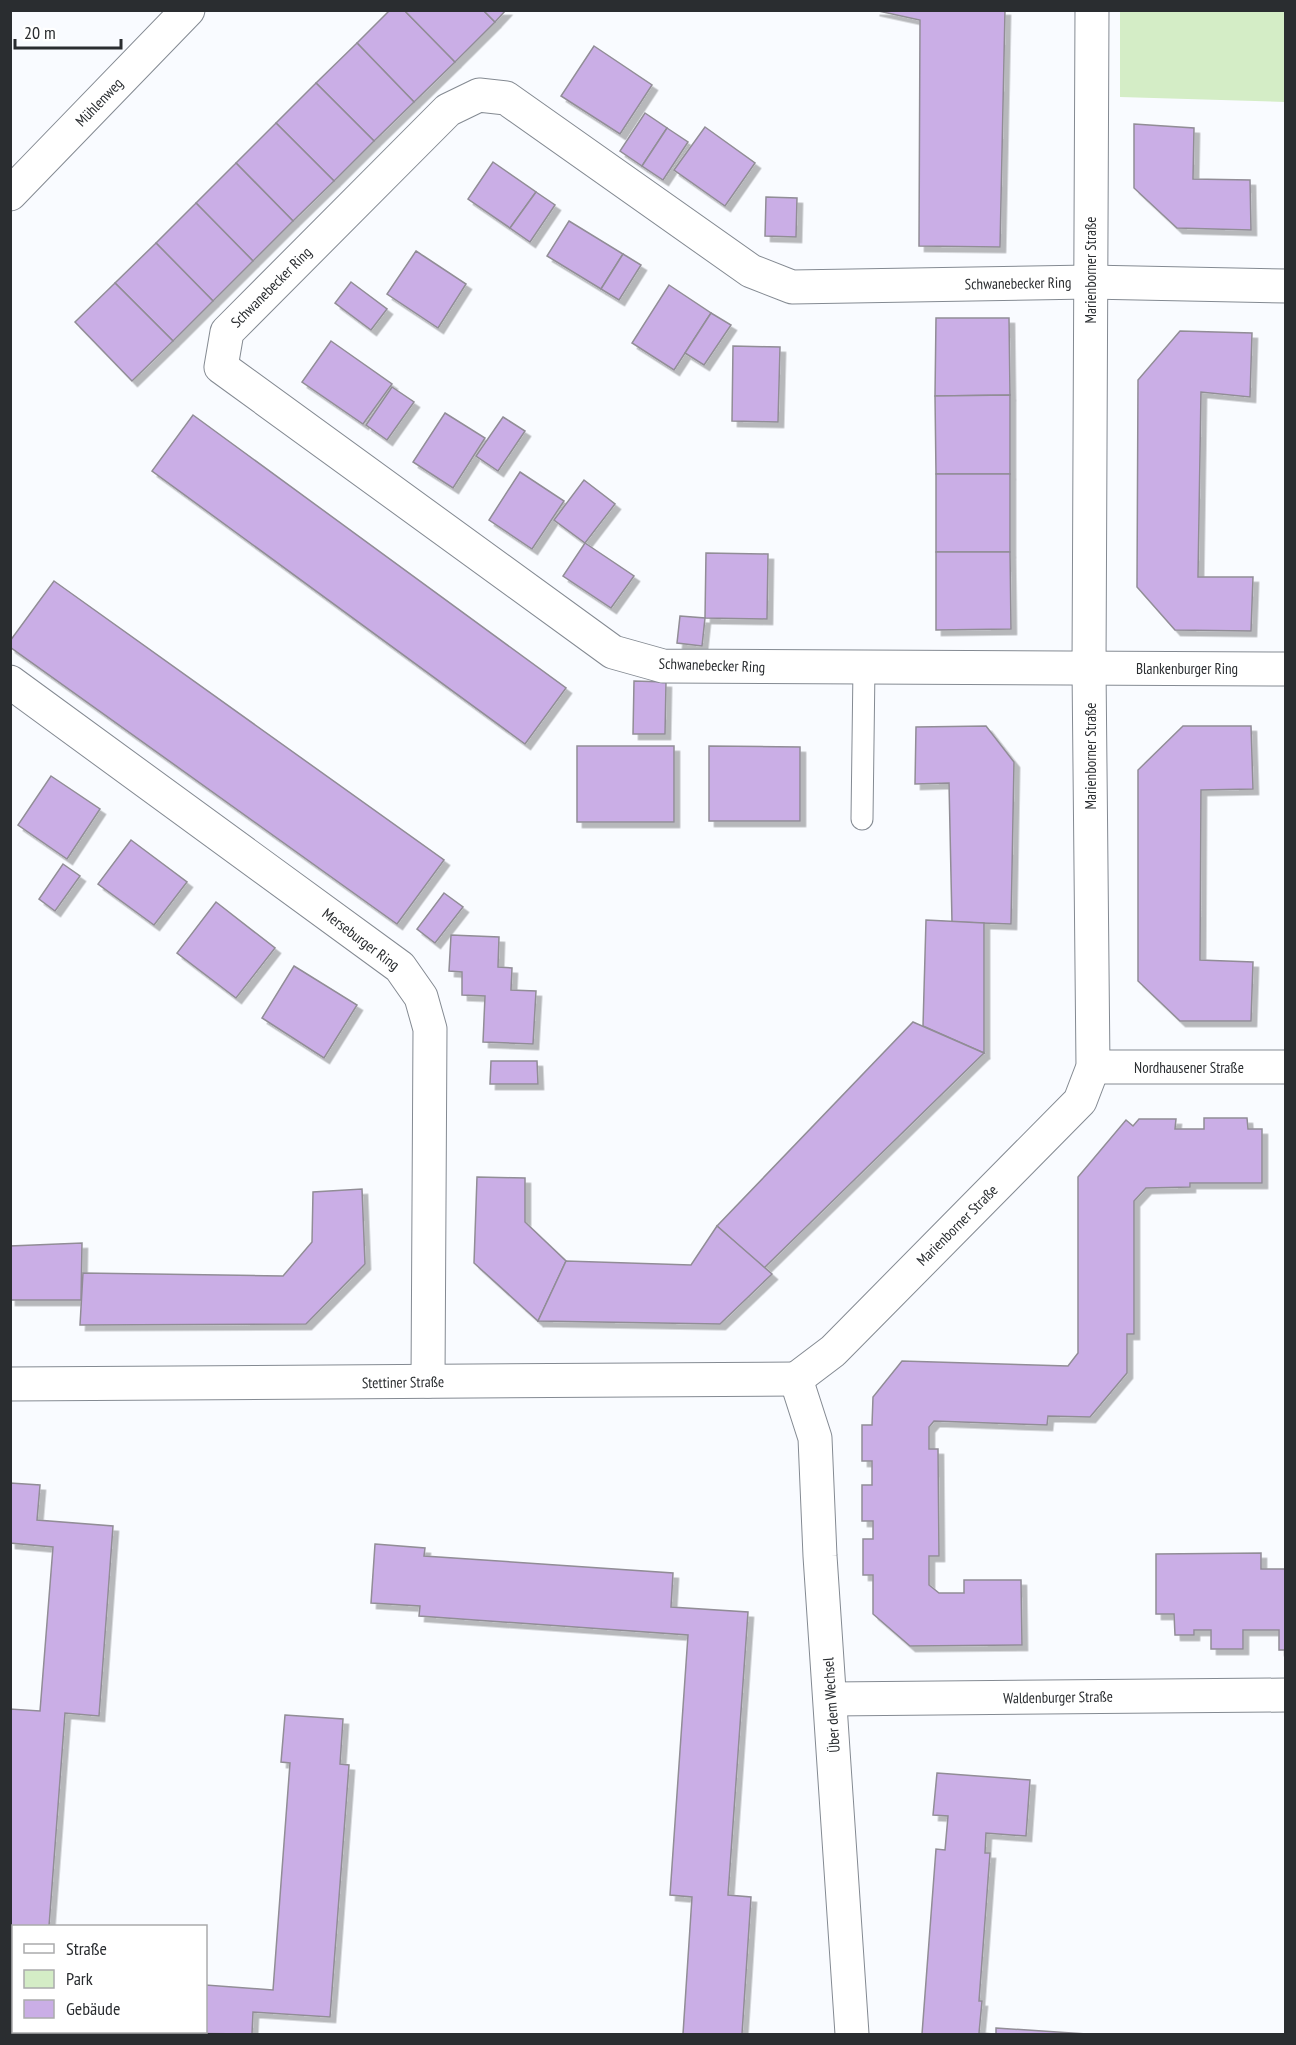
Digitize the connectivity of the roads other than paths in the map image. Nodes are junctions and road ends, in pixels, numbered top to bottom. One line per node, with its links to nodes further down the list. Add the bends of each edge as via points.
1 (188, 10): 3 (street, Mühlenweg)
2 (1092, 10): 4 (street, Marienborner Straße)
3 (10, 194)
4 (1089, 282): 5 (street); 6 (street, Schwanebecker Ring, via 792,286 751,271 506,98 479,94 448,110 227,332 221,367 613,652 663,666); 7 (street, Marienborner Straße)
5 (1286, 286)
6 (864, 667): 7 (street, Schwanebecker Ring); 10 (lane)
7 (1089, 668): 8 (street, Blankenburger Ring); 11 (street, Marienborner Straße)
8 (1286, 669)
9 (10, 682): 14 (street, Merseburger Ring, via 400,967 421,997 430,1029)
10 (862, 819)
11 (1093, 1067): 12 (street, Nordhausener Straße); 13 (street, Marienborner Straße, via 1080,1101 833,1351)
12 (1286, 1067)
13 (796, 1379): 14 (street, Stettiner Straße); 17 (street, Über dem Wechsel, via 815,1438)
14 (428, 1381): 15 (street, Stettiner Straße)
15 (10, 1384)
16 (1286, 1695): 17 (street, Waldenburger Straße)
17 (831, 1699): 18 (street, Über dem Wechsel)
18 (852, 2034)

